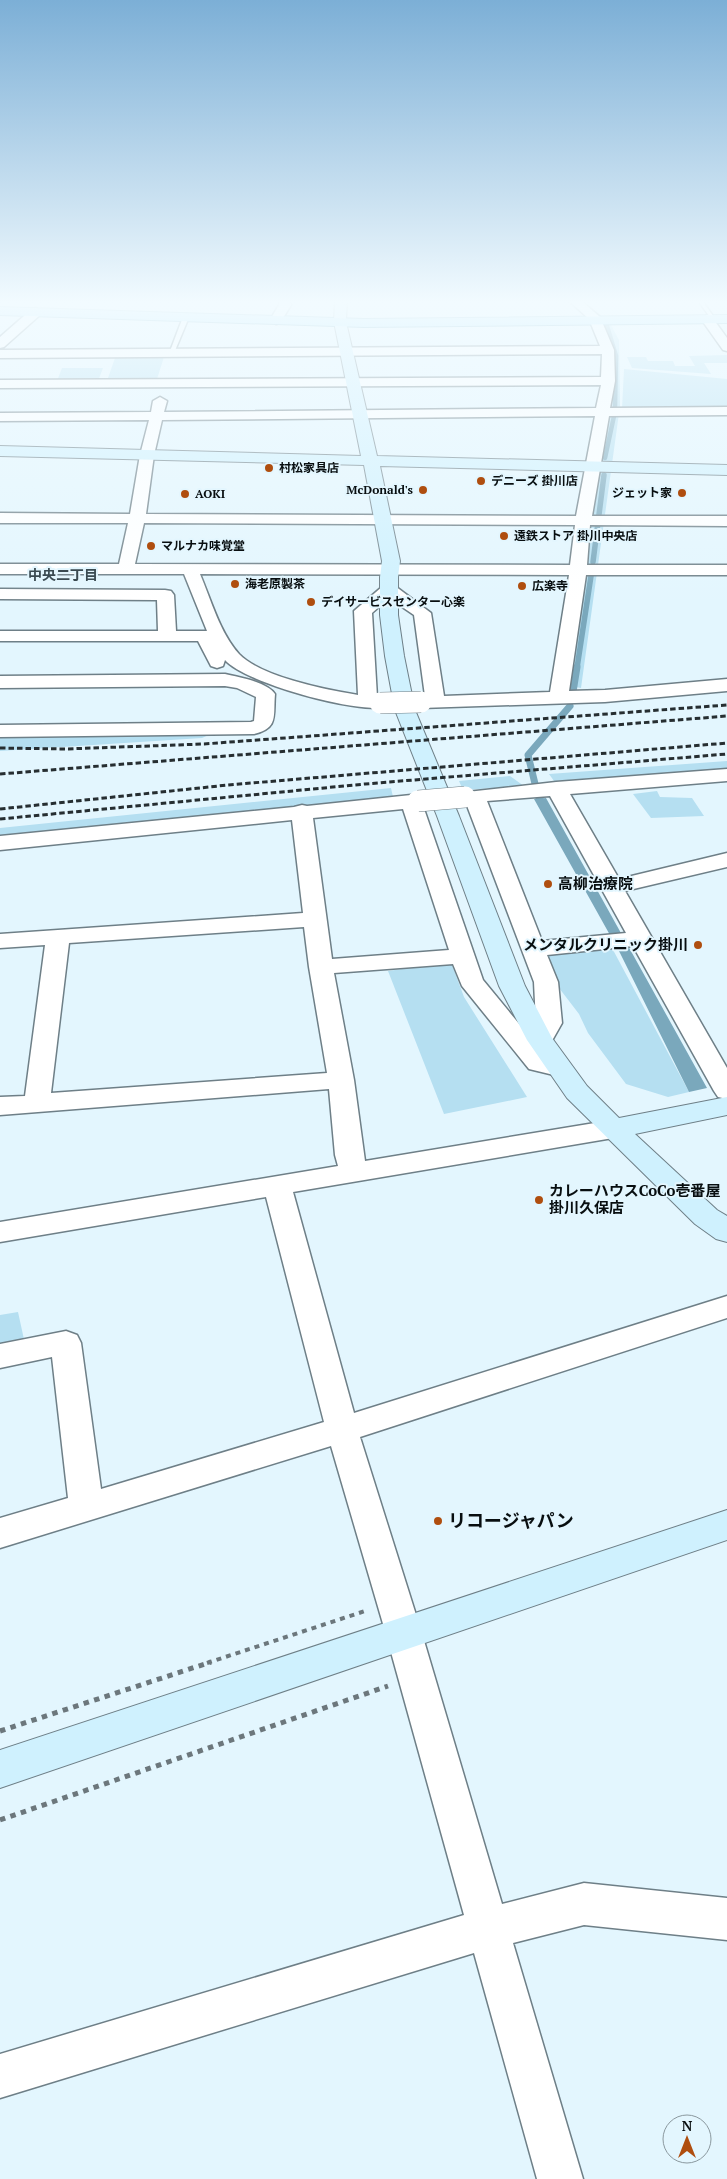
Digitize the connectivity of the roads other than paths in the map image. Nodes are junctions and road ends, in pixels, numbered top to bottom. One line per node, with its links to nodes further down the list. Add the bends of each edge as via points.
1 (160, 401): 7 (street)
2 (357, 401): 6 (street)
3 (605, 401): 5 (street)
4 (727, 411): 5 (street)
5 (604, 412): 6 (street); 12 (street)
6 (360, 413): 7 (street); 11 (street)
7 (157, 416): 8 (street); 10 (street)
8 (0, 417)
9 (0, 451): 10 (street)
10 (147, 455): 11 (street); 15 (street)
11 (371, 460): 12 (street); 16 (street)
12 (593, 466): 13 (street); 17 (street)
13 (727, 470)
14 (0, 518): 15 (street)
15 (137, 519): 16 (street); 21 (street)
16 (384, 520): 17 (street); 19 (street)
17 (583, 520): 18 (street); 23 (street)
18 (727, 521)
19 (390, 568): 22 (street); 23 (street); 25 (street)
20 (0, 569): 21 (street)
21 (126, 569): 22 (street)
22 (190, 569): 34 (street, via 216,629 234,659 284,683)
23 (578, 569): 24 (street); 32 (street)
24 (727, 570)
25 (389, 590): 33 (street, via 422,612); 34 (street, via 363,611); 51 (street, via 394,656 405,710 512,986)
26 (0, 594): 28 (street, via 165,595)
27 (0, 636): 28 (street)
28 (167, 636): 29 (street, via 205,636)
29 (225, 680): 30 (street); 35 (street, via 242,683 266,694 263,724 254,728)
30 (0, 682)
31 (727, 685): 32 (street)
32 (567, 697): 33 (street)
33 (428, 702): 34 (street, bridge)
34 (374, 703)
35 (0, 730)
36 (727, 775): 37 (street)
37 (543, 789): 38 (street); 43 (street)
38 (469, 796): 39 (street, bridge); 48 (street)
39 (415, 801): 40 (street); 49 (street)
40 (302, 811): 41 (street); 44 (street)
41 (0, 843)
42 (727, 860): 43 (street)
43 (613, 887): 46 (street)
44 (316, 919): 45 (street); 50 (street)
45 (58, 936): 47 (street); 55 (street)
46 (636, 939): 48 (street); 54 (street)
47 (0, 941)
48 (535, 949): 51 (street, via 546,982 549,1023)
49 (464, 956): 50 (street); 52 (street, via 471,980 538,1063)
50 (321, 967): 53 (street)
51 (540, 1040): 52 (street)
52 (558, 1068): 58 (street)
53 (341, 1080): 55 (street); 59 (street, via 349,1155)
54 (727, 1091)
55 (38, 1102): 56 (street)
56 (0, 1106)
57 (727, 1106): 58 (street)
58 (613, 1129): 59 (street); 61 (street, via 706,1216)
59 (354, 1172): 60 (street)
60 (277, 1186): 62 (street); 65 (street)
61 (727, 1231)
62 (0, 1232)
63 (727, 1307): 65 (street)
64 (0, 1356): 66 (street, via 66,1343)
65 (342, 1430): 66 (street); 69 (street)
66 (86, 1506): 68 (street)
67 (727, 1525): 69 (street)
68 (0, 1533)
69 (400, 1618): 70 (street); 72 (street)
70 (0, 1769)
71 (727, 1919): 72 (street, via 584,1904)
72 (489, 1928): 73 (street); 74 (street)
73 (0, 2076)
74 (560, 2179)

